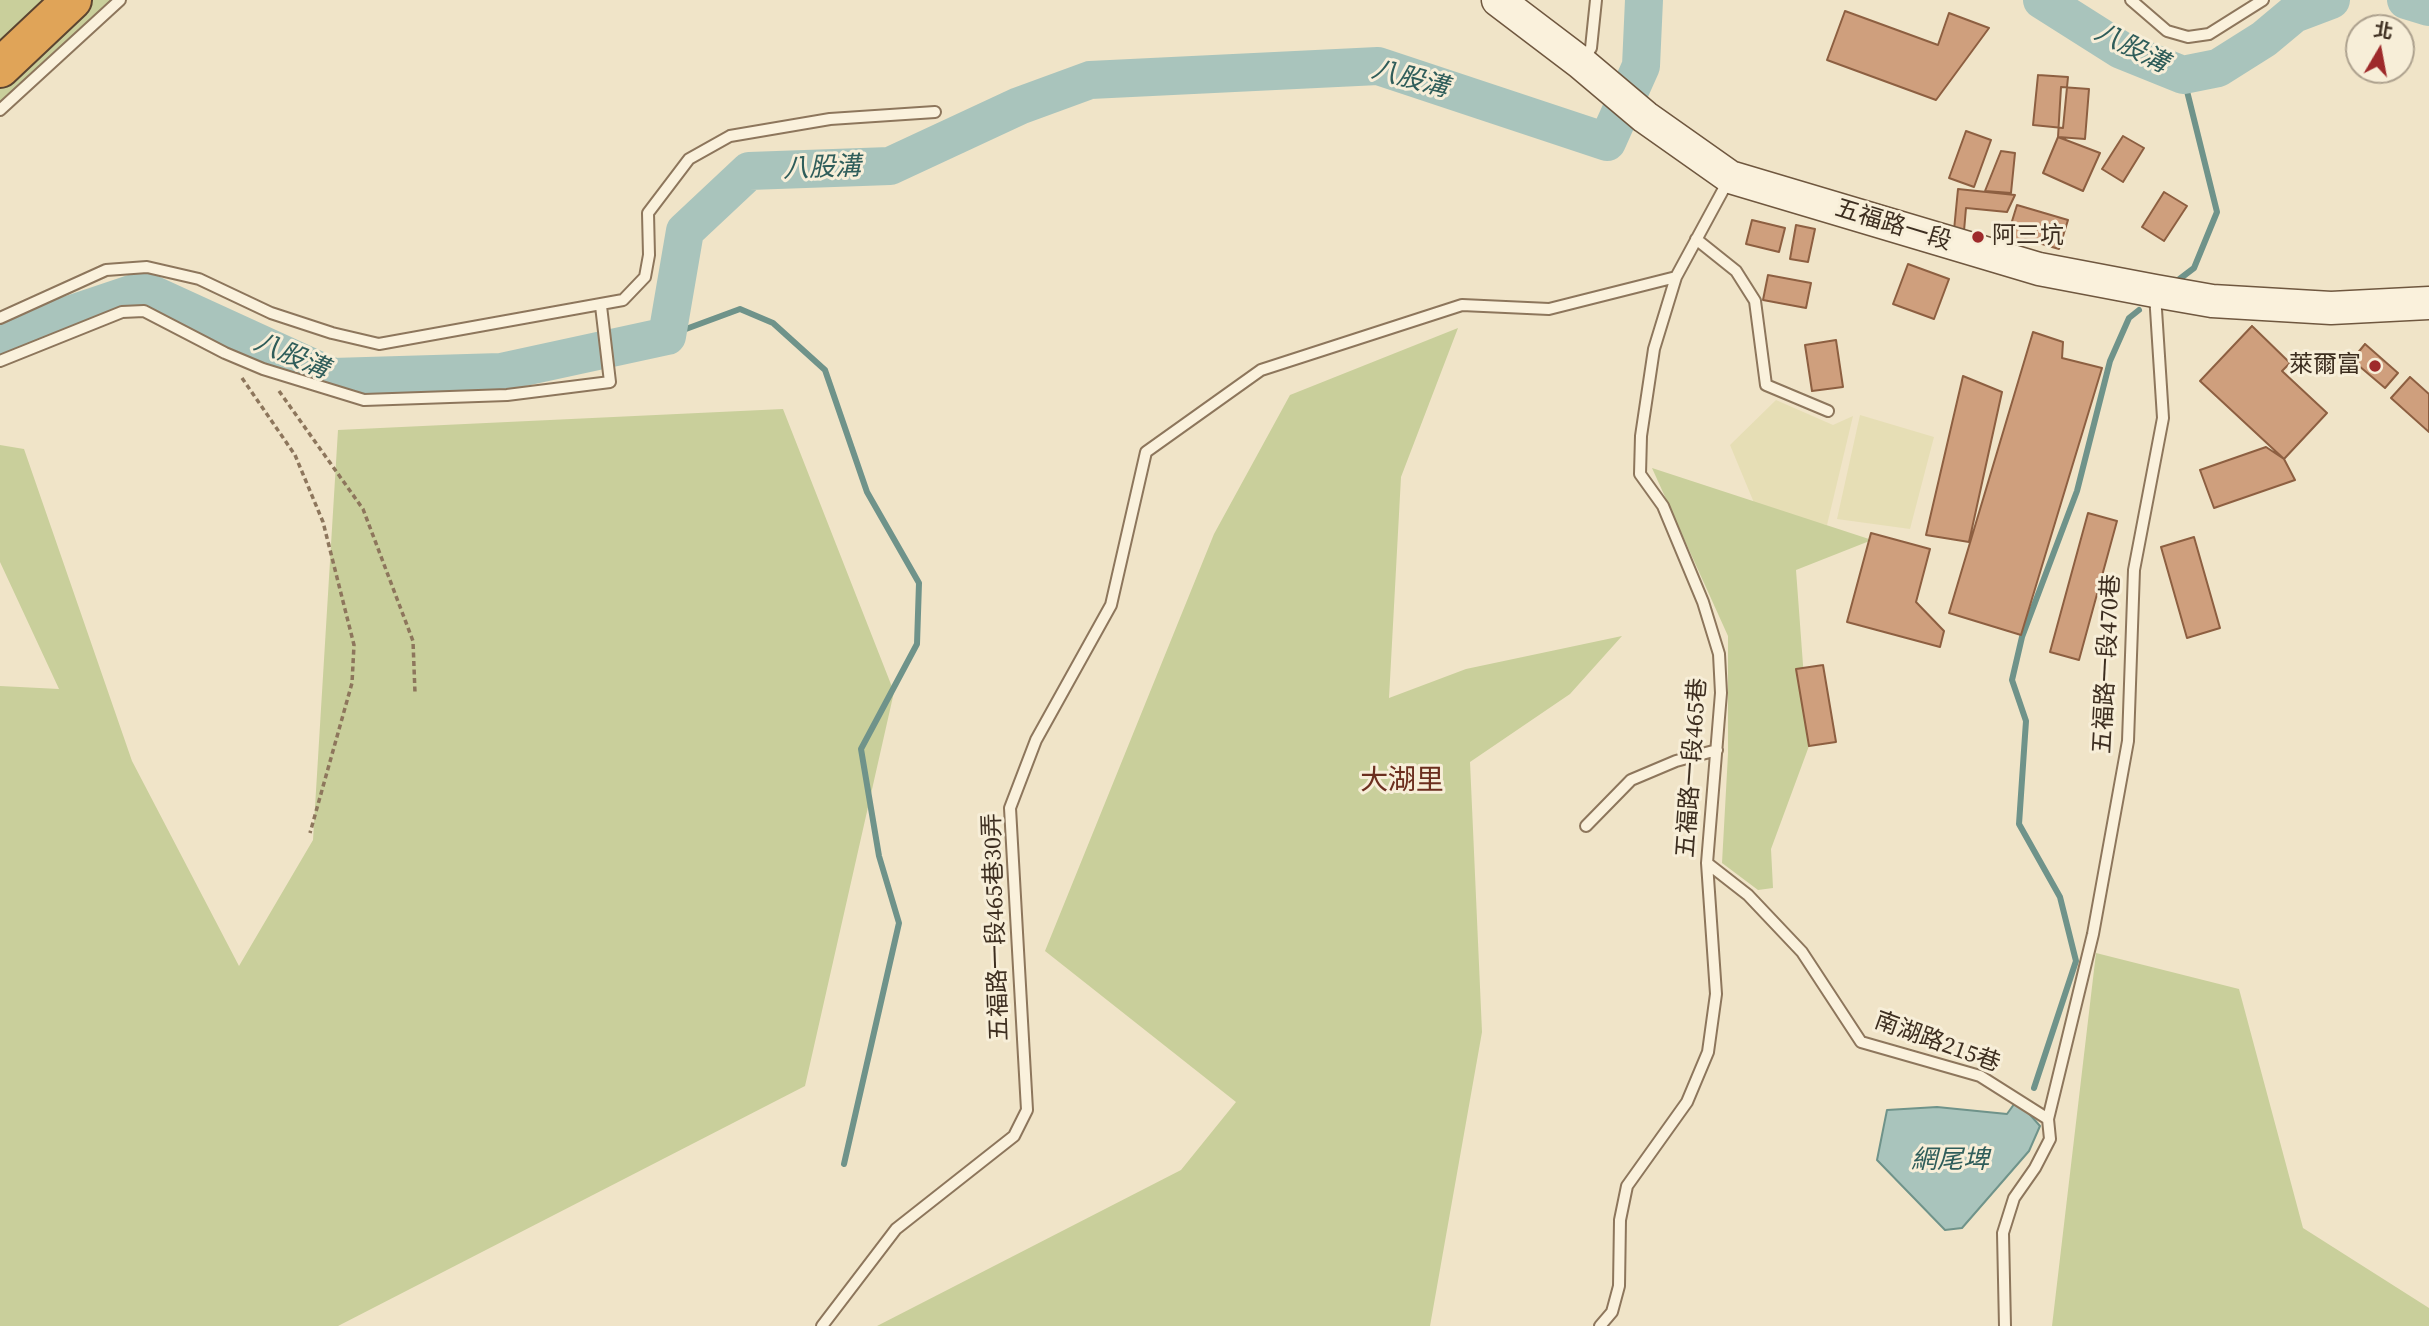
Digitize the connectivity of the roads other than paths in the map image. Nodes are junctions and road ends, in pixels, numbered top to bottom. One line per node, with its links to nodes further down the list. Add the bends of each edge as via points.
1 (72, 0): 8 (highway)
2 (120, 0): 9 (lane)
3 (1498, 0): 7 (main road, 五福路一段)
4 (1596, 0): 7 (lane, via 1591,48)
5 (2131, 0): 6 (lane, via 2167,31 2188,37 2208,34)
6 (2263, 0)
7 (1581, 63): 11 (main road, 五福路一段, via 1645,117)
8 (0, 68)
9 (0, 110)
10 (935, 113): 17 (lane, via 830,119 730,136 689,159 648,213 645,277 622,300 379,344 331,334 271,313 199,279 147,267 106,270)
11 (1730, 177): 12 (lane, 五福路一段465巷); 14 (main road, 五福路一段, via 2039,270)
12 (1696, 239): 13 (lane, 五福路一段465巷); 19 (lane, via 1736,271 1755,301 1766,385)
13 (1676, 277): 20 (lane, 五福路一段465巷, via 1654,349 1640,474 1663,506 1719,654); 24 (lane, 五福路一段465巷30弄, via 1549,309 1462,305 1274,365 1146,452 1111,605 1036,740 1010,808 1027,1110 1014,1136 897,1229)
14 (2155, 290): 15 (main road, 五福路一段, via 2212,301 2331,307); 23 (lane, 五福路一段470巷, via 2163,418 2134,570 2128,741 2093,933)
15 (2429, 303)
16 (601, 306): 18 (lane, via 610,382 507,395 364,400 225,354 144,310 122,312)
17 (0, 318)
18 (0, 361)
19 (1828, 411)
20 (1717, 750): 21 (lane, via 1631,780); 22 (lane, 五福路一段465巷)
21 (1586, 826)
22 (1707, 863): 23 (lane, 南湖路215巷, via 1748,895 1802,952 1861,1042 1980,1076); 25 (lane, 五福路一段465巷, via 1716,994 1708,1052 1687,1102 1627,1186 1620,1220 1619,1286 1612,1312)
23 (2048, 1119): 26 (lane, via 2050,1139 2014,1198 2003,1233)
24 (822, 1326)
25 (1600, 1326)
26 (2005, 1326)

